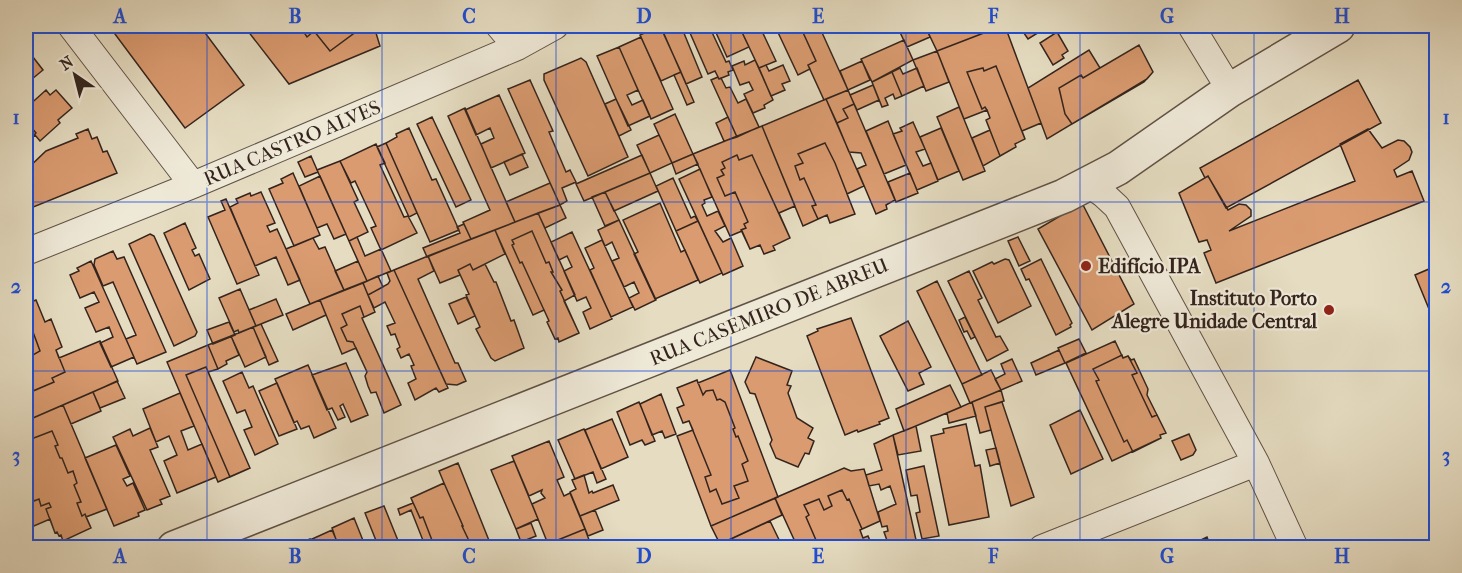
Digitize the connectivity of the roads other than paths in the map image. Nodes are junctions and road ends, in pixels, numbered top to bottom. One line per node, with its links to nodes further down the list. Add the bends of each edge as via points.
1 (70, 26): 10 (street)
2 (499, 26): 6 (street)
3 (555, 26): 6 (street, RUA CASTRO ALVES)
4 (1191, 26): 7 (street)
5 (1338, 26): 7 (street, RUA CASEMIRO DE ABREU)
6 (517, 47): 10 (street, RUA CASTRO ALVES)
7 (1230, 90): 8 (street, RUA CASEMIRO DE ABREU)
8 (1118, 168): 9 (street, RUA CASEMIRO DE ABREU); 11 (street)
9 (1088, 184): 11 (street); 14 (street, RUA CASEMIRO DE ABREU)
10 (193, 185): 12 (street, RUA CASTRO ALVES)
11 (1117, 207): 13 (street)
12 (26, 252)
13 (1256, 463): 15 (street); 16 (street)
14 (174, 548)
15 (1042, 548)
16 (1295, 548)

